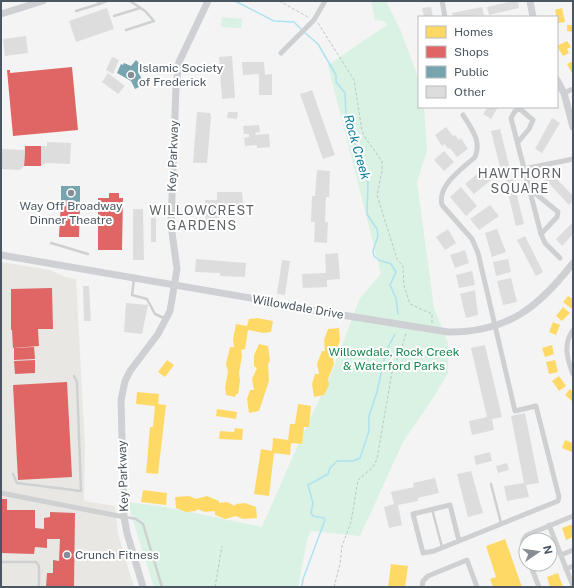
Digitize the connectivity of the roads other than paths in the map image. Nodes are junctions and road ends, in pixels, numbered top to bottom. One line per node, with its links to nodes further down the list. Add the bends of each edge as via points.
1 (43, 1): 11 (street)
2 (107, 1): 8 (lane)
3 (130, 1): 9 (lane)
4 (208, 1): 33 (street, Key Parkway, via 179,62 176,87 171,225 177,269)
5 (325, 1): 16 (street, via 314,20)
6 (442, 1): 13 (street)
7 (530, 1): 14 (street)
8 (98, 2): 10 (lane)
9 (141, 8): 12 (lane); 15 (lane, via 154,21)
10 (76, 11)
11 (1, 14)
12 (114, 16)
13 (445, 16)
14 (533, 16)
15 (126, 30)
16 (281, 53)
17 (558, 82): 19 (street)
18 (573, 89): 19 (street)
19 (564, 93): 21 (street)
20 (462, 115): 35 (street, via 476,135 478,151 444,187 440,198 442,205 472,239 478,253)
21 (573, 127)
22 (518, 142): 22 (street, via 512,118 517,109 531,116 533,120); 24 (street)
23 (573, 159): 24 (street)
24 (524, 169): 25 (street)
25 (530, 189): 26 (street); 26 (street, via 558,212 557,217)
26 (541, 234): 30 (street)
27 (51, 243): 28 (lane)
28 (88, 254)
29 (1, 256): 32 (street, Willowdale Drive)
30 (560, 258)
31 (573, 263): 35 (street, Willowdale Drive, via 558,283 538,301 512,320)
32 (134, 278): 33 (street, Willowdale Drive); 34 (lane, via 132,295 147,299 155,314)
33 (176, 286): 34 (street, Key Parkway); 35 (street, Willowdale Drive, via 448,332 470,332)
34 (166, 319): 44 (street, Key Parkway, via 158,334 132,367 123,389 120,412)
35 (496, 326): 45 (street, via 515,411 536,406 558,497 558,501)
36 (573, 330): 37 (street, via 567,338 566,347)
37 (573, 374)
38 (74, 376): 39 (lane, via 77,382 81,491 17,483)
39 (13, 474)
40 (491, 484): 45 (lane)
41 (1, 494): 44 (street)
42 (432, 509): 48 (street, via 450,505); 49 (lane); 49 (street, via 413,514 423,553)
43 (573, 516): 46 (street)
44 (124, 517): 58 (street, Key Parkway); 59 (lane, via 136,519 143,524)
45 (501, 524): 48 (street)
46 (549, 525): 47 (street); 51 (street)
47 (532, 532)
48 (459, 541): 49 (street)
49 (442, 548)
50 (573, 550): 51 (street)
51 (561, 555): 54 (street)
52 (1, 562): 57 (lane, via 36,562 39,566)
53 (573, 566): 54 (street)
54 (566, 569): 56 (street)
55 (533, 572): 62 (street)
56 (573, 586)
57 (39, 587)
58 (143, 587)
59 (162, 587)
60 (422, 587): 61 (street, via 428,576 467,560)
61 (477, 587)
62 (539, 587)

